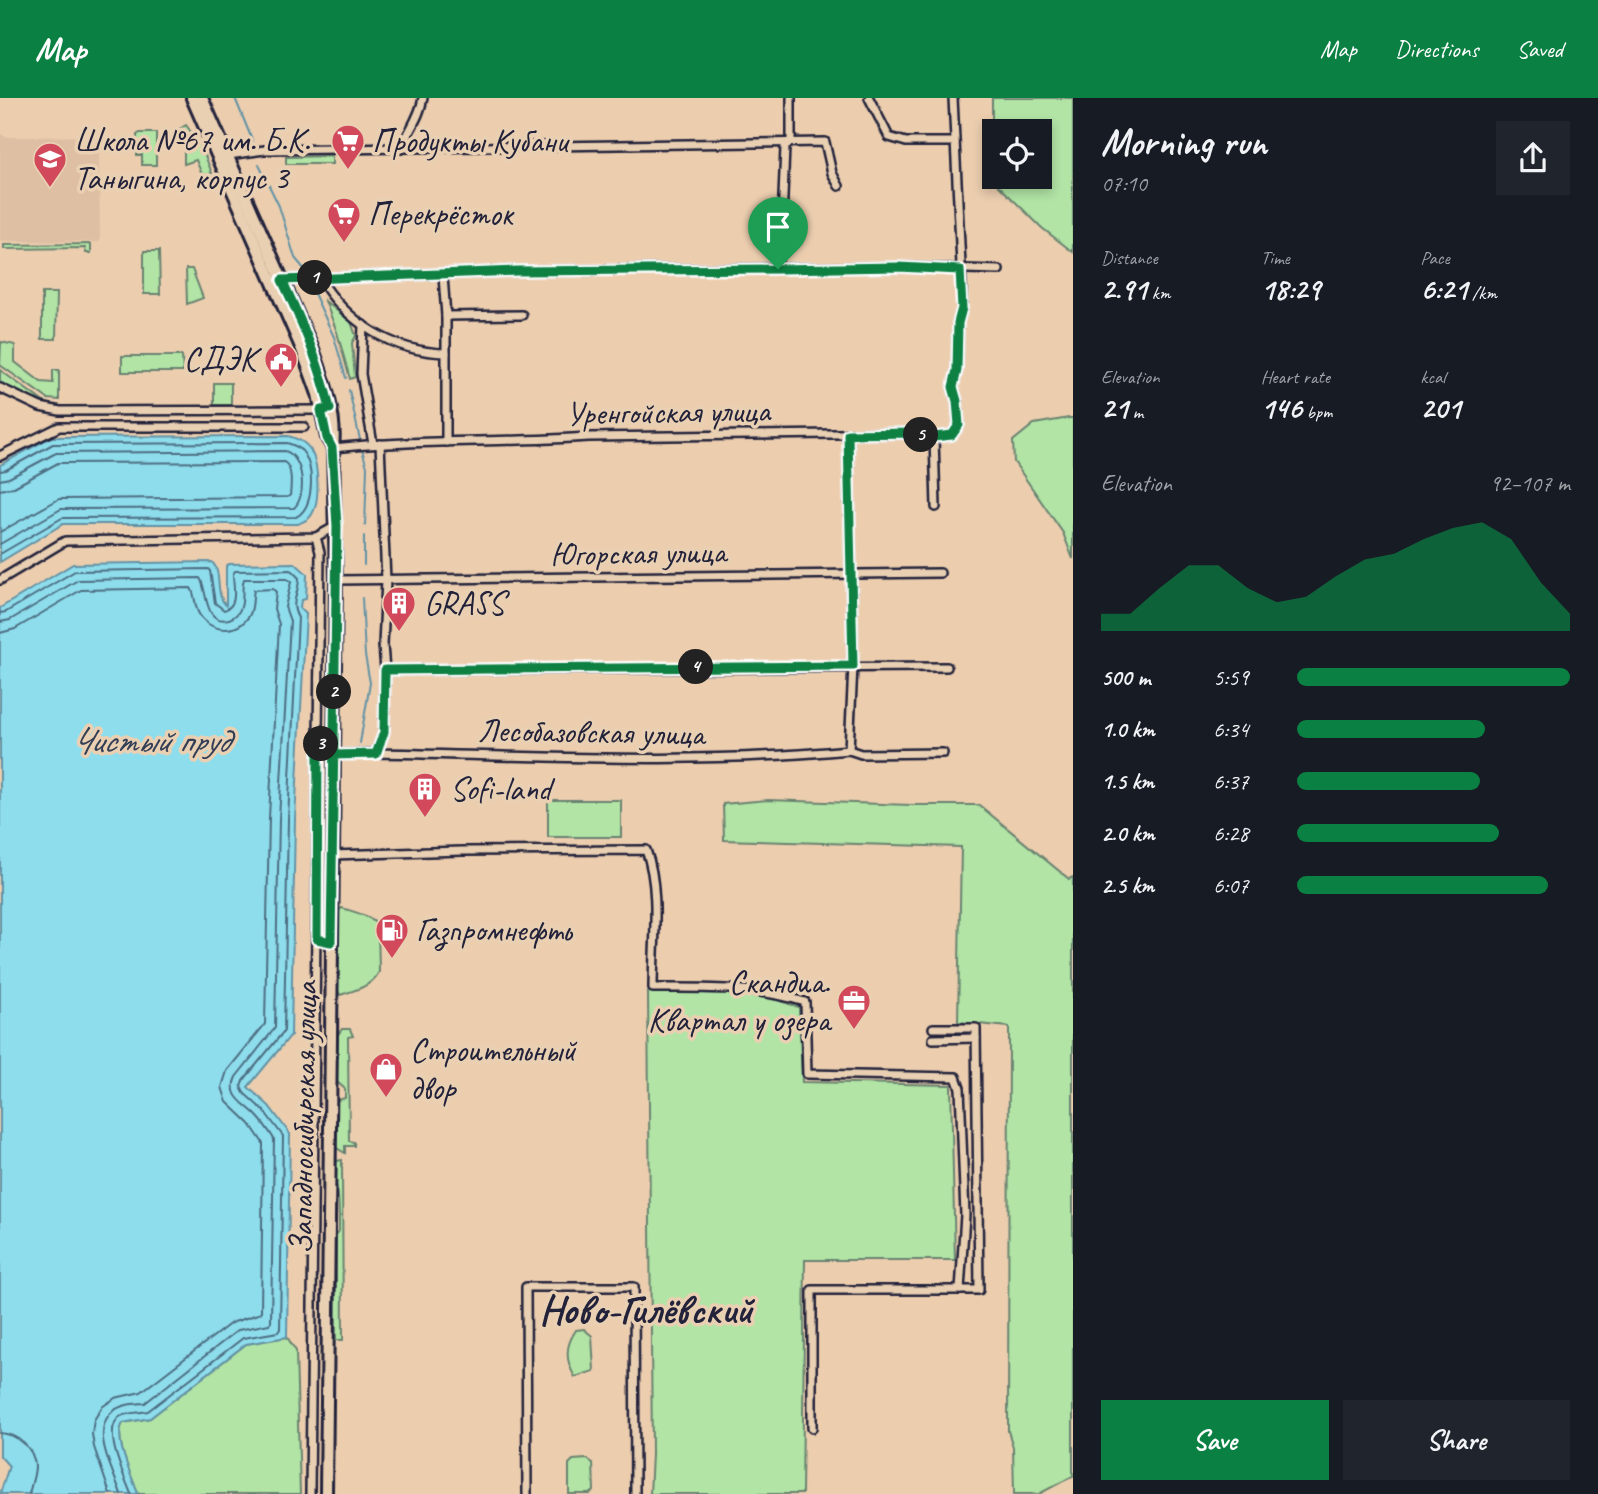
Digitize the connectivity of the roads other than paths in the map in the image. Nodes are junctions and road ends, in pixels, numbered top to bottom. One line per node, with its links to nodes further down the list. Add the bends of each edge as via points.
1 (192, 98): 23 (main road, Западносибирская улица)
2 (202, 98): 10 (main road, Западносибирская улица)
3 (423, 98): 9 (street, via 421,113)
4 (792, 98): 7 (street)
5 (869, 98): 8 (street, via 889,137 906,142)
6 (953, 98): 8 (street)
7 (791, 141): 9 (street); 11 (street, via 825,142); 12 (street, via 785,147)
8 (955, 142): 13 (street)
9 (401, 149): 10 (street, via 265,150)
10 (228, 155): 17 (main road, Западносибирская улица)
11 (839, 186)
12 (778, 269): 13 (street); 15 (street)
13 (960, 270): 14 (street); 26 (street, via 962,308 953,387 959,425 952,435)
14 (999, 270)
15 (443, 276): 16 (street); 19 (street)
16 (318, 277): 17 (street); 20 (street, via 349,316)
17 (282, 280): 23 (main road, Западносибирская улица, via 313,349)
18 (522, 315): 19 (street)
19 (446, 316): 21 (street)
20 (363, 326): 21 (street, via 403,347); 28 (street, via 361,373)
21 (446, 353): 27 (street)
22 (0, 388): 23 (street, via 60,411)
23 (326, 410): 29 (main road, Западносибирская улица, via 334,427)
24 (304, 427): 30 (street, via 59,427)
25 (848, 434): 26 (street, Уренгойская улица); 27 (street, Уренгойская улица); 35 (street)
26 (934, 437): 31 (street)
27 (446, 442): 28 (street, Уренгойская улица)
28 (377, 444): 29 (street, Уренгойская улица); 38 (street)
29 (332, 448): 32 (main road, Западносибирская улица)
30 (0, 456)
31 (936, 507)
32 (337, 526): 33 (street); 37 (main road, Западносибирская улица)
33 (316, 537): 36 (street, via 65,541); 39 (street, via 320,552)
34 (940, 573): 35 (street, Югорская улица)
35 (850, 574): 38 (street, Югорская улица); 41 (street)
36 (0, 580)
37 (337, 580): 38 (street, Югорская улица); 40 (main road, Западносибирская улица)
38 (386, 580): 43 (street)
39 (319, 631): 40 (street); 44 (street)
40 (336, 631): 45 (main road, Западносибирская улица)
41 (853, 666): 42 (street); 43 (street); 48 (street)
42 (947, 667)
43 (385, 670): 50 (street, via 384,732)
44 (318, 684): 45 (street); 46 (street)
45 (335, 684): 47 (main road, Западносибирская улица)
46 (318, 744): 47 (street, Лесобазовская улица); 52 (street)
47 (333, 749): 50 (street, Лесобазовская улица); 51 (main road, Западносибирская улица)
48 (849, 750): 49 (street, Лесобазовская улица, via 860,754); 50 (street, Лесобазовская улица, via 648,758)
49 (943, 752)
50 (376, 754)
51 (332, 855): 53 (main road, Западносибирская улица); 61 (street, via 646,850 652,864 653,988 740,988 806,1002 807,1074 956,1077 965,1215)
52 (317, 939): 53 (street); 57 (street)
53 (331, 942): 58 (main road, Западносибирская улица)
54 (933, 1028): 55 (street, via 976,1028)
55 (976, 1038): 56 (street); 61 (street, via 979,1290)
56 (933, 1039)
57 (314, 1066): 58 (street); 59 (street)
58 (330, 1067): 60 (main road, Западносибирская улица)
59 (313, 1191): 60 (street); 63 (street)
60 (328, 1191): 64 (main road, Западносибирская улица)
61 (960, 1290): 62 (street, via 812,1290)
62 (812, 1428)
63 (310, 1494)
64 (326, 1494)
65 (527, 1494): 66 (street, via 526,1287 634,1287)
66 (635, 1494)

